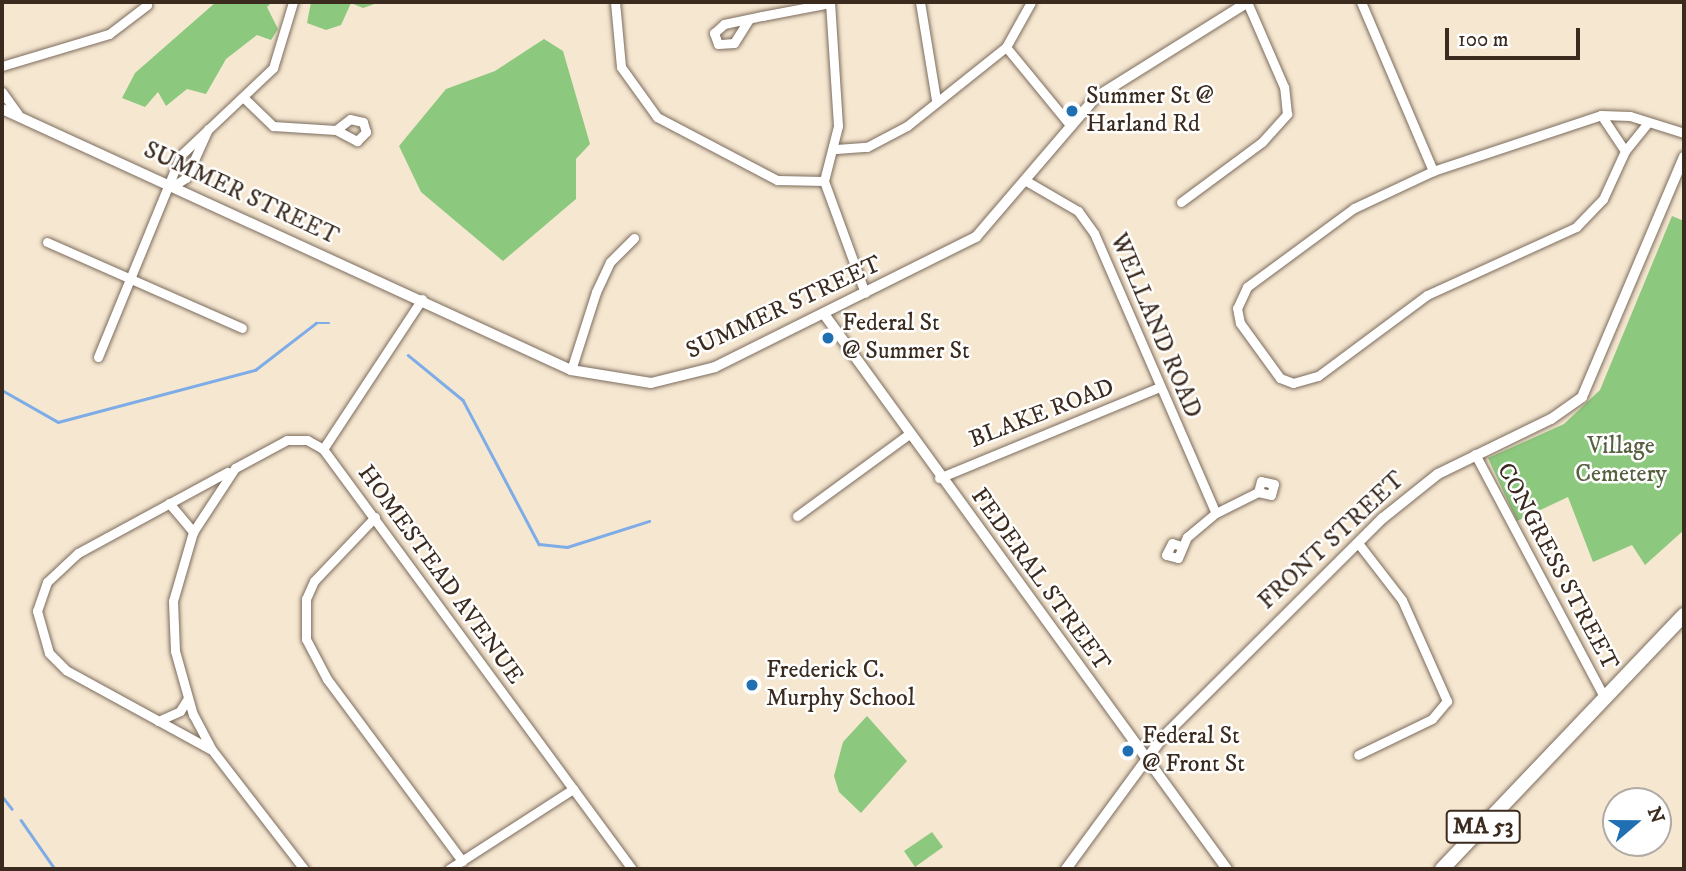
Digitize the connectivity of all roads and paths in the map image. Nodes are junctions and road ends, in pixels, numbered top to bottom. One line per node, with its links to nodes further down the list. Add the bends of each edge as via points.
1 (293, 2): 13 (street, via 278,61)
2 (615, 2): 26 (street, via 621,67 657,117 777,180)
3 (920, 2): 14 (street)
4 (1031, 2): 10 (street)
5 (1247, 2): 19 (street, SUMMER STREET, via 1118,80); 29 (street, via 1287,97 1284,121)
6 (1361, 2): 25 (street)
7 (830, 3): 9 (street); 22 (street)
8 (147, 5): 11 (street, via 109,34)
9 (749, 19)
10 (1006, 47): 14 (street); 19 (street)
11 (2, 66)
12 (2, 92): 16 (street)
13 (243, 97): 20 (street, via 273,126); 28 (street, via 181,155)
14 (936, 100): 22 (street, via 907,126 866,147)
15 (2, 108): 16 (street, SUMMER STREET)
16 (18, 114): 28 (street, SUMMER STREET)
17 (1601, 116): 18 (street); 23 (street); 25 (street)
18 (1648, 122): 21 (street); 23 (street)
19 (1071, 126): 27 (street, SUMMER STREET)
20 (336, 130)
21 (1684, 133)
22 (836, 149): 26 (street)
23 (1625, 151): 25 (street, via 1604,199 1576,227 1427,295 1318,376 1293,383 1280,378 1240,323 1237,308 1247,287 1354,208)
24 (1684, 157): 42 (street, FRONT STREET, via 1587,390 1551,419)
25 (1433, 171)
26 (824, 181): 33 (street)
27 (1028, 182): 33 (street, SUMMER STREET, via 976,237); 39 (street, WELLAND ROAD, via 1086,219)
28 (173, 186): 32 (street); 34 (street, SUMMER STREET)
29 (1181, 202)
30 (634, 238): 38 (street, via 610,262)
31 (47, 242): 32 (street)
32 (132, 280): 36 (street); 37 (street)
33 (866, 293): 35 (street, SUMMER STREET)
34 (422, 299): 38 (street, SUMMER STREET); 41 (street)
35 (824, 314): 38 (street, SUMMER STREET, via 682,379 632,383); 40 (street, FEDERAL STREET)
36 (242, 328)
37 (98, 357)
38 (571, 370)
39 (1160, 387): 44 (street, BLAKE ROAD); 47 (street, WELLAND ROAD)
40 (909, 434): 44 (street, FEDERAL STREET); 48 (street)
41 (323, 449): 43 (street, via 307,440 286,440); 49 (street, HOMESTEAD AVENUE)
42 (1475, 454): 51 (street, FRONT STREET, via 1421,486); 54 (street, CONGRESS STREET)
43 (235, 468): 46 (street); 50 (street)
44 (939, 478): 59 (street, FEDERAL STREET)
45 (1258, 492): 47 (street)
46 (169, 503): 50 (street); 56 (street, via 66,562 47,582 37,611 44,643 57,663)
47 (1216, 513): 52 (street)
48 (797, 516)
49 (375, 517): 60 (street, HOMESTEAD AVENUE); 61 (street, via 314,581 306,599 306,639 327,679)
50 (193, 532): 55 (street, via 173,601 174,651)
51 (1358, 542): 58 (street, via 1402,600 1447,701 1432,719); 59 (street, FRONT STREET)
52 (1181, 546)
53 (1684, 615): 54 (main road, MA 53)
54 (1605, 699): 67 (main road, MA 53)
55 (187, 700): 56 (street, via 180,711); 57 (street)
56 (159, 721): 57 (street)
57 (212, 750): 62 (street)
58 (1358, 755)
59 (1146, 758): 65 (street, FRONT STREET); 66 (street, FEDERAL STREET)
60 (573, 789): 61 (street); 64 (street, HOMESTEAD AVENUE)
61 (462, 861): 63 (street)
62 (304, 869)
63 (449, 869)
64 (632, 869)
65 (1066, 869)
66 (1227, 869)
67 (1442, 869)

